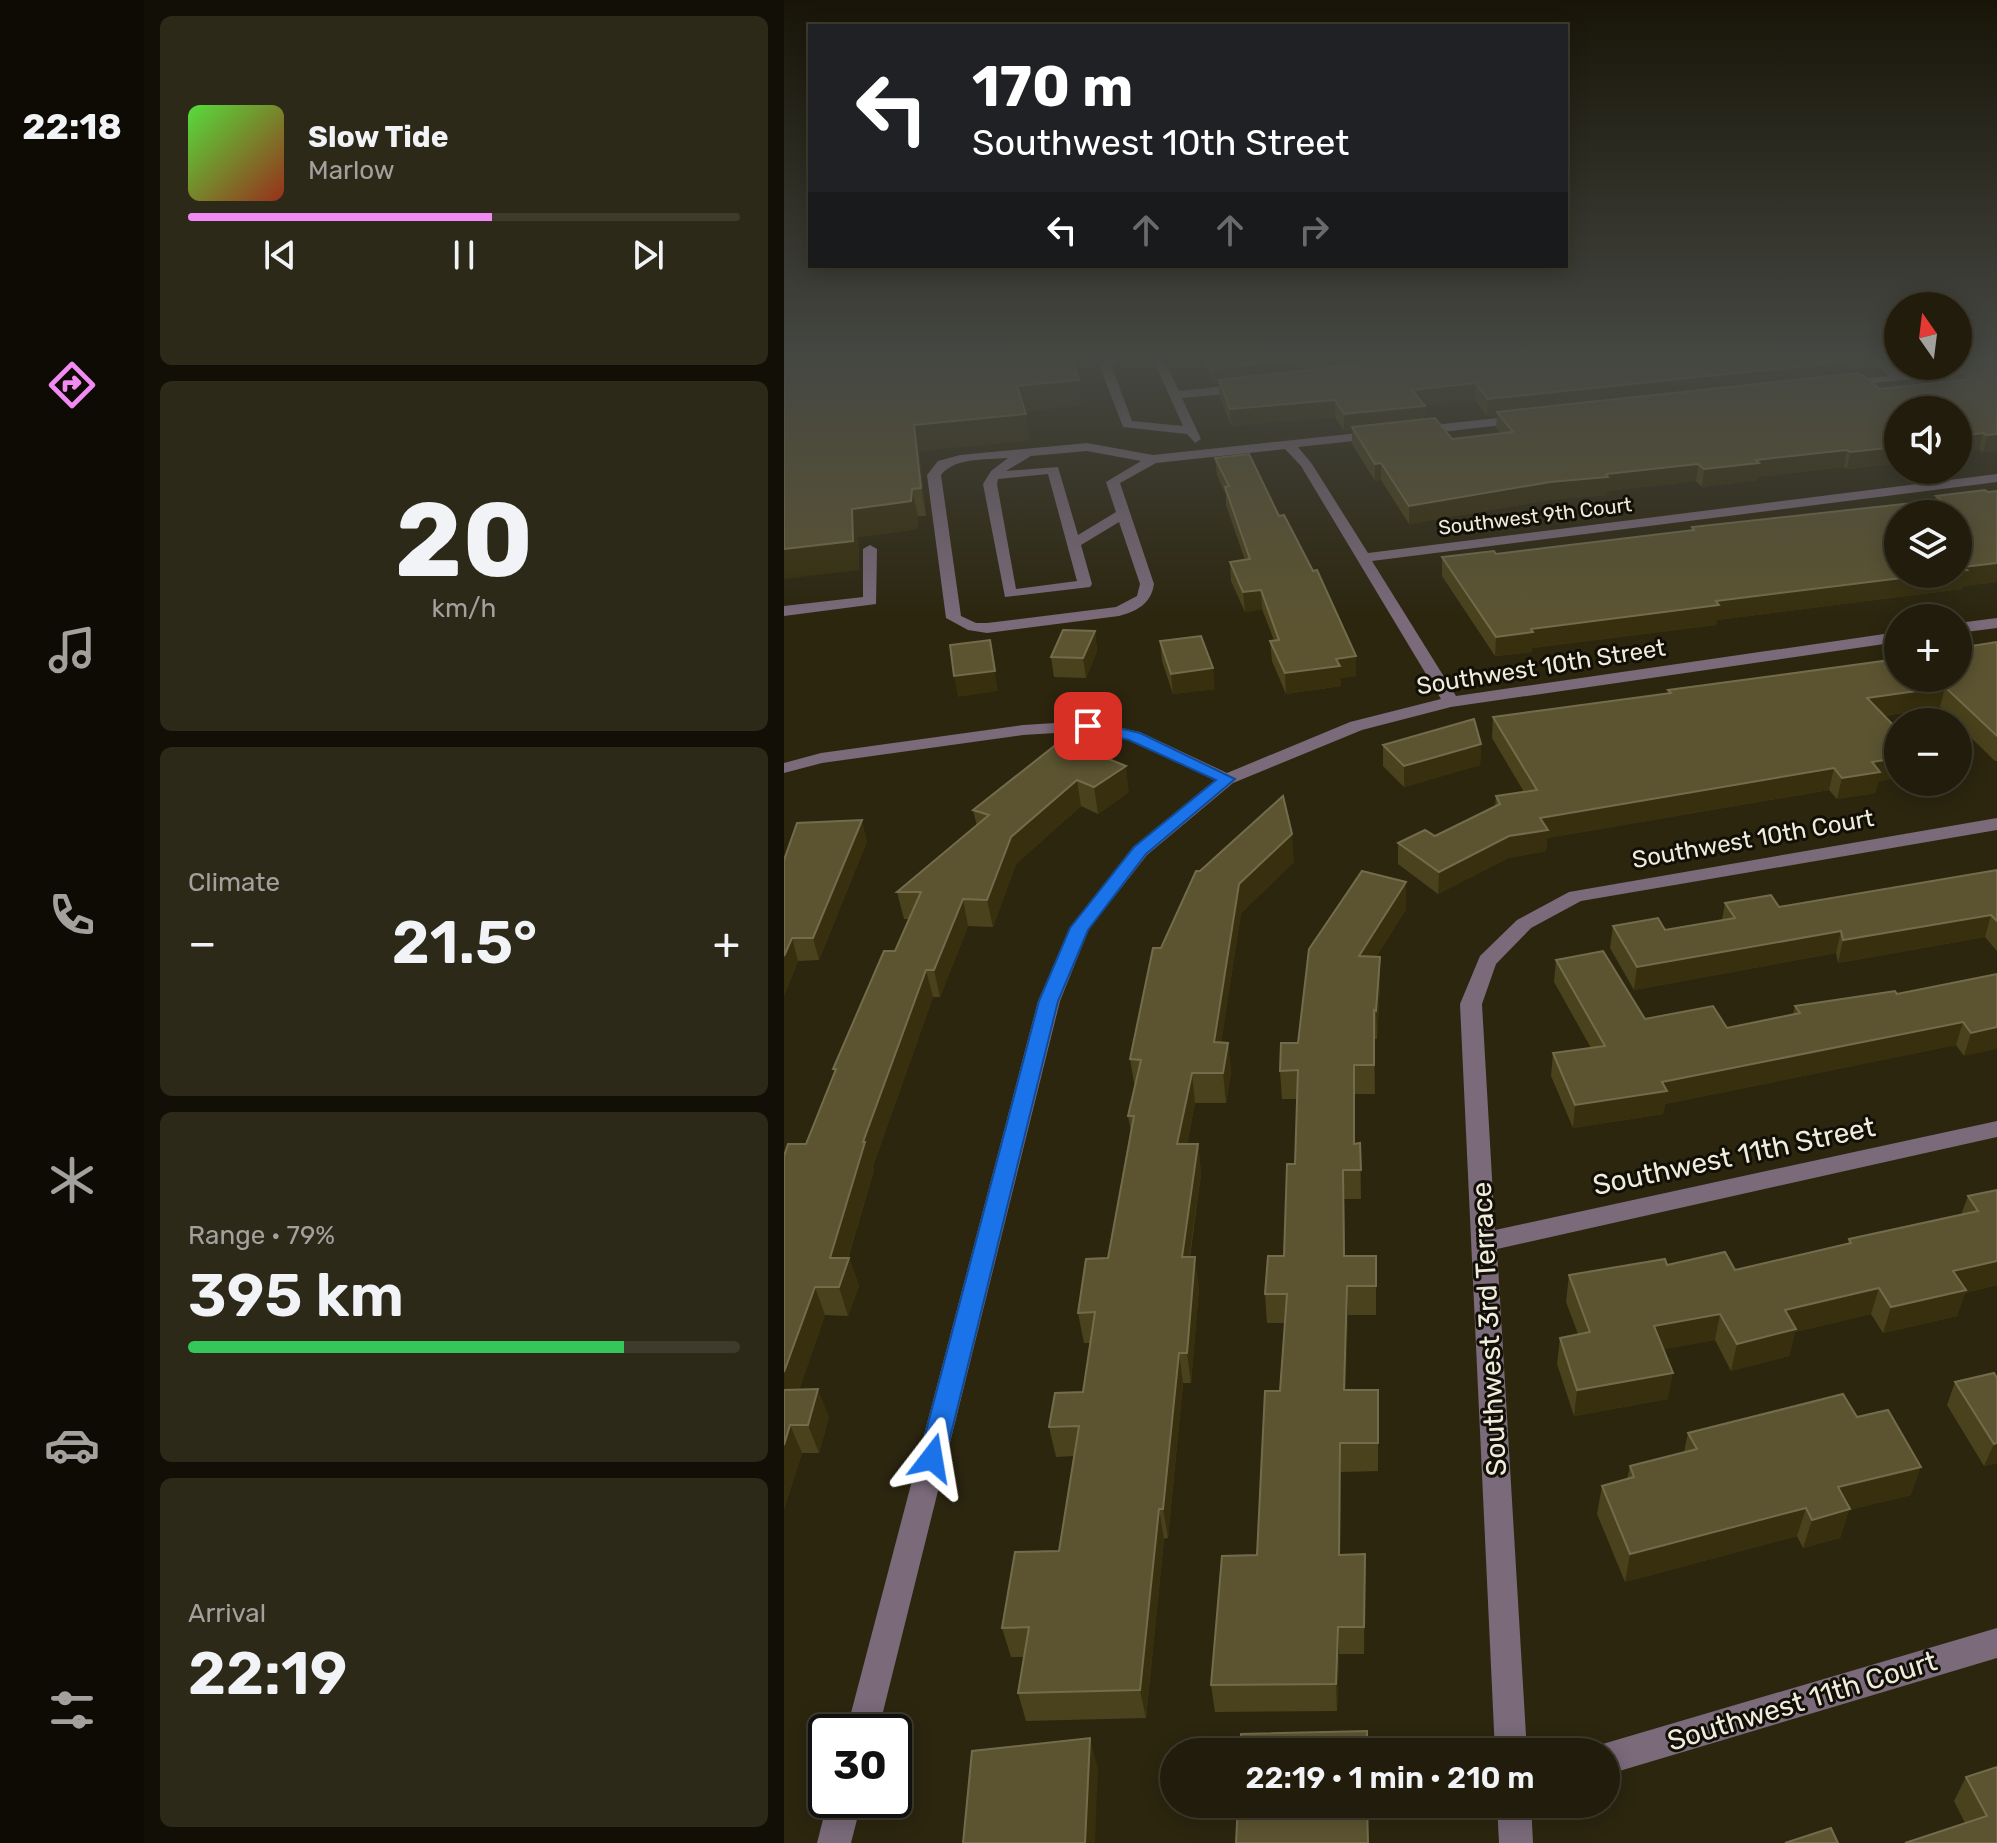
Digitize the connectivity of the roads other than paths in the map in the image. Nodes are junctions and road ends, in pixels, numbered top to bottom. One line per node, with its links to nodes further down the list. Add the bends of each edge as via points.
1 (1198, 445): 4 (street)
2 (1289, 445): 4 (street); 11 (street)
3 (1032, 451): 5 (street, via 1087,447); 6 (street); 8 (street, via 952,461 934,471 954,618 987,628 1119,611 1139,602 1147,584)
4 (1202, 453): 5 (street)
5 (1153, 459): 8 (street, via 1113,482)
6 (993, 476): 9 (street, via 1053,470); 9 (street, via 990,484 1010,594 1085,584)
7 (1997, 478): 11 (street, Southwest 9th Court)
8 (1122, 514): 9 (street)
9 (1074, 543)
10 (870, 549): 12 (street, via 871,601)
11 (1364, 558): 16 (street)
12 (784, 611)
13 (1997, 623): 14 (street)
14 (1972, 626)
15 (1884, 639): 16 (street, Southwest 10th Street)
16 (1451, 702): 18 (street, Southwest 10th Street, via 1356,726)
17 (784, 768): 18 (street, via 868,751 1088,726 1134,736)
18 (1227, 779): 24 (street, Southwest 10th Street, via 1140,851 1080,928 1049,1001)
19 (1997, 824): 20 (street, Southwest 10th Court, via 1576,896)
20 (1524, 924): 22 (street, Southwest 3rd Terrace, via 1487,961 1471,1004)
21 (1997, 1129): 22 (street, Southwest 11th Street)
22 (1484, 1242): 25 (street, Southwest 3rd Terrace)
23 (1997, 1643): 26 (street, Southwest 11th Court)
24 (867, 1714)
25 (1510, 1738)
26 (1620, 1755)
27 (840, 1818): 29 (street)
28 (1515, 1818): 30 (street)
29 (834, 1843)
30 (1516, 1843)

